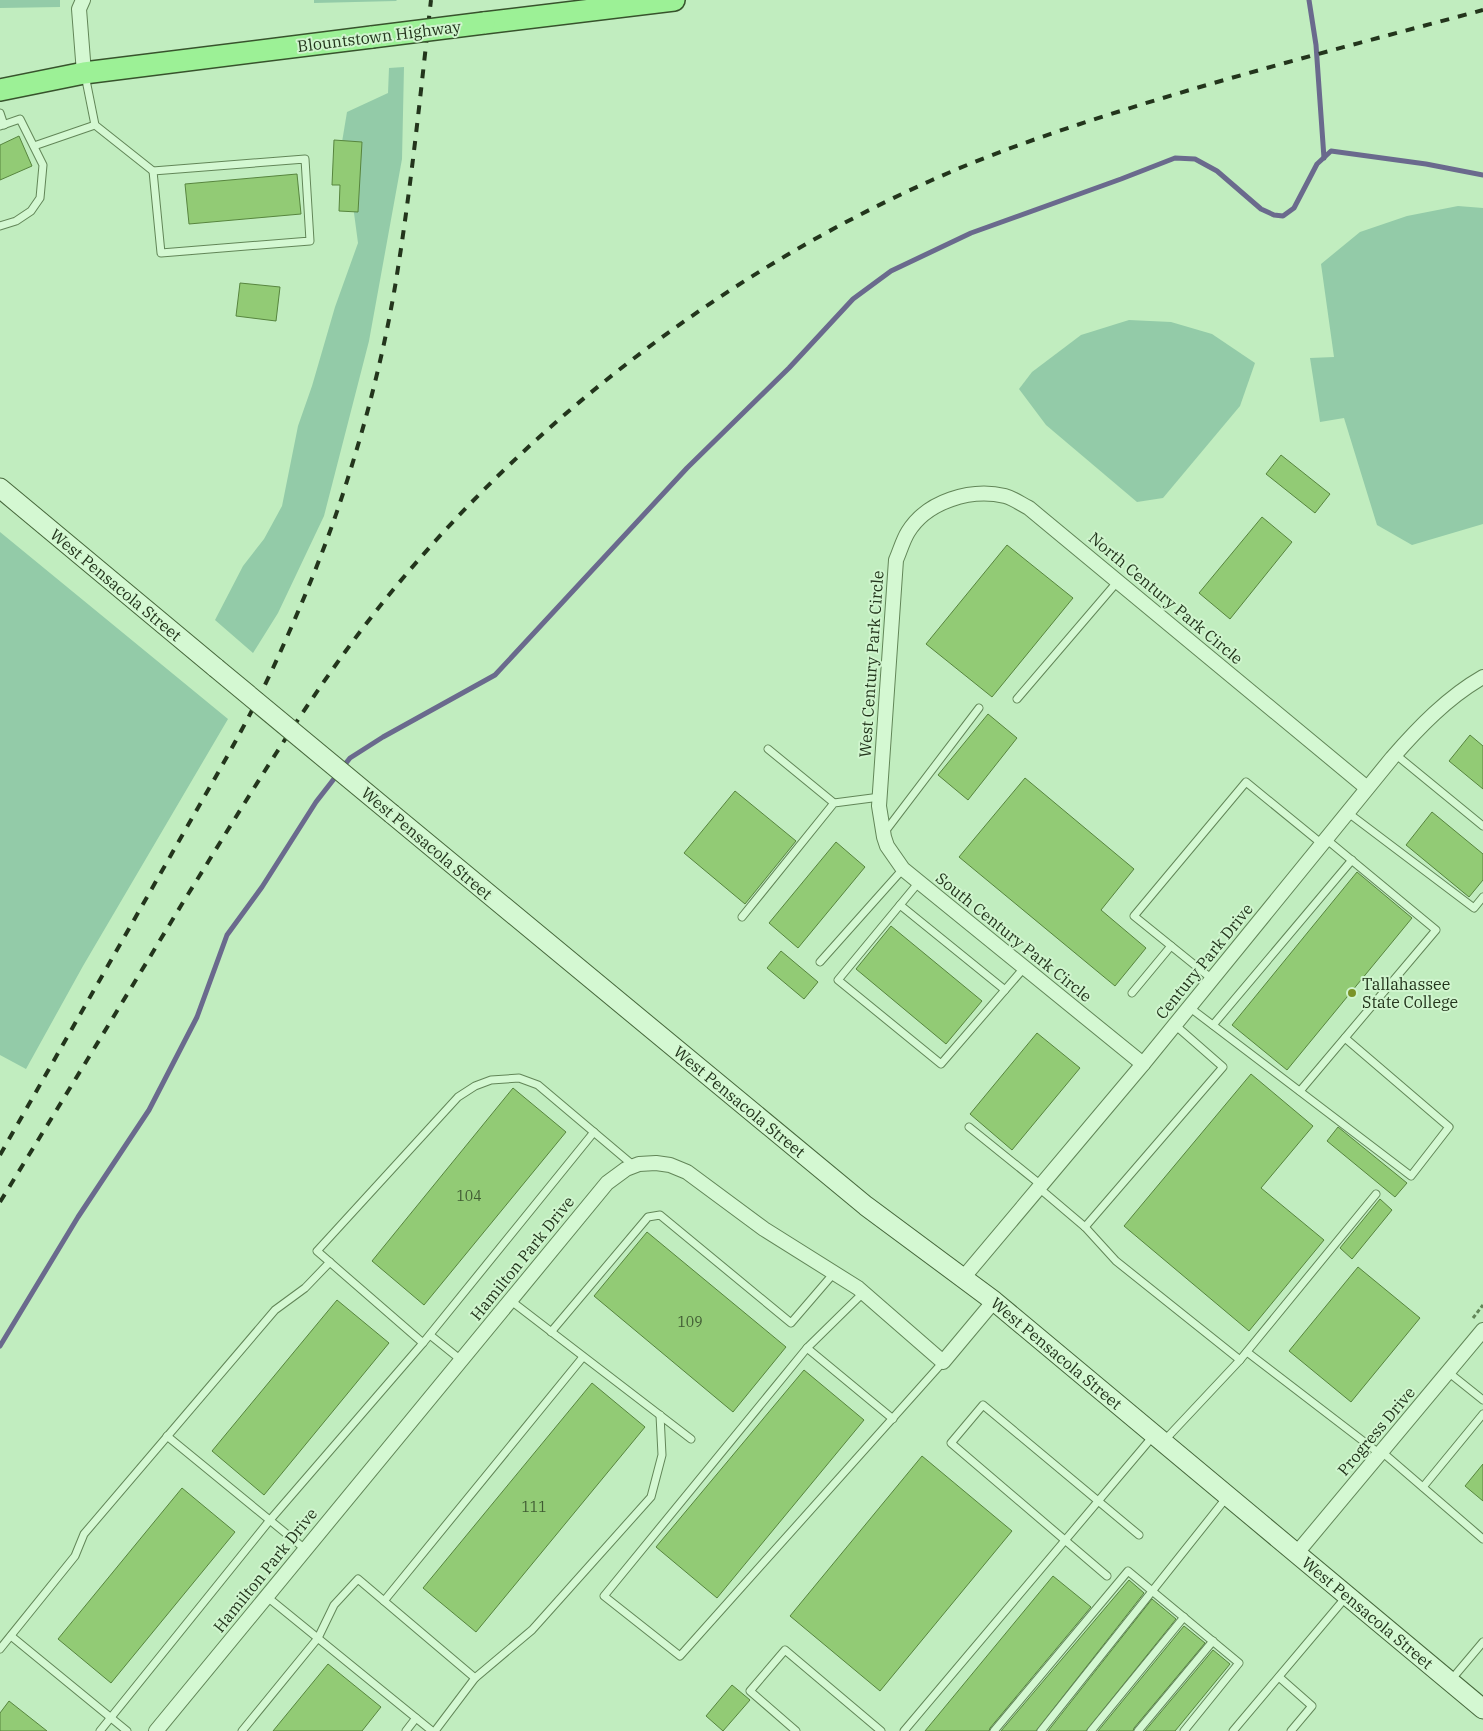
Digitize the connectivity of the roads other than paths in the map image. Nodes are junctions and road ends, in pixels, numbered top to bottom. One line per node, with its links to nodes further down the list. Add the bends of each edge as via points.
1 (84, 0): 3 (street, via 79,9)
2 (674, 0): 3 (main road, Blountstown Highway, bridge)
3 (84, 73): 4 (main road, Blountstown Highway); 6 (lane)
4 (0, 90)
5 (0, 113): 7 (lane)
6 (95, 125): 8 (lane); 9 (lane)
7 (2, 126): 8 (lane, via 20,119)
8 (34, 146): 10 (lane, via 43,165 40,198 31,211)
9 (153, 171): 9 (lane, via 161,253 310,241 305,159)
10 (0, 226)
11 (0, 488): 52 (main road, West Pensacola Street, bridge, via 866,1206)
12 (924, 515): 13 (street, North Century Park Circle, via 950,499 972,494 1007,497 1029,508); 20 (street, West Century Park Circle, via 908,532 896,560)
13 (1118, 581): 15 (lane); 19 (street, North Century Park Circle)
14 (1483, 677): 18 (street, Century Park Drive, via 1428,720)
15 (1017, 699)
16 (979, 708): 24 (lane)
17 (768, 749): 21 (lane)
18 (1395, 754): 19 (street, Century Park Drive); 23 (lane)
19 (1368, 788): 22 (street, Century Park Drive)
20 (880, 797): 21 (lane); 24 (street, West Century Park Circle)
21 (834, 803): 31 (lane)
22 (1347, 812): 25 (street, Century Park Drive); 29 (lane, via 1474,908)
23 (1483, 826)
24 (883, 829): 27 (street, South Century Park Circle, via 887,846)
25 (1324, 841): 26 (lane); 32 (lane, via 1246,782 1134,916); 35 (street, Century Park Drive)
26 (1352, 860): 40 (lane); 41 (lane, via 1436,930)
27 (903, 869): 28 (street, South Century Park Circle); 33 (lane)
28 (919, 882): 30 (lane); 34 (street, South Century Park Circle)
29 (1483, 897)
30 (900, 905): 36 (lane); 36 (lane, via 838,980 941,1064)
31 (742, 918)
32 (1171, 946): 35 (lane); 37 (lane)
33 (820, 962)
34 (1024, 968): 36 (lane); 42 (street, South Century Park Circle)
35 (1212, 979): 38 (street, Century Park Drive)
36 (1005, 990)
37 (1132, 993)
38 (1189, 1007): 39 (street, Century Park Drive); 40 (lane)
39 (1174, 1025): 42 (street, Century Park Drive); 49 (lane, via 1223,1067)
40 (1213, 1025): 43 (lane)
41 (1345, 1038): 43 (lane); 43 (lane, via 1449,1127 1411,1176)
42 (1143, 1064): 47 (street, Century Park Drive)
43 (1300, 1091)
44 (969, 1127): 47 (lane)
45 (594, 1132): 46 (lane); 50 (lane, via 538,1085 519,1078 491,1080 475,1086 458,1097 317,1251); 58 (lane)
46 (634, 1166): 51 (street, Hamilton Park Drive, via 656,1163 687,1172 764,1229); 54 (street, Hamilton Park Drive, via 607,1183)
47 (1040, 1187): 49 (lane); 52 (street, Century Park Drive)
48 (1376, 1194): 61 (lane)
49 (1086, 1227): 64 (lane, via 1116,1261)
50 (330, 1262): 59 (lane); 71 (lane, via 305,1288 274,1310)
51 (834, 1273): 53 (street, Hamilton Park Drive); 57 (lane, via 791,1323 660,1215 648,1217)
52 (963, 1278): 55 (main road, West Pensacola Street)
53 (863, 1293): 60 (lane); 65 (street, Hamilton Park Drive)
54 (510, 1300): 57 (lane); 63 (street, Hamilton Park Drive)
55 (994, 1301): 65 (street); 72 (main road, West Pensacola Street)
56 (1483, 1330): 66 (street, Progress Drive)
57 (551, 1332): 62 (lane)
58 (430, 1335): 59 (lane); 63 (lane)
59 (423, 1343): 78 (lane)
60 (807, 1348): 70 (lane); 70 (lane, via 604,1596 680,1656)
61 (1247, 1352): 64 (lane); 74 (lane)
62 (584, 1357): 69 (lane); 88 (lane)
63 (460, 1360): 82 (street, Hamilton Park Drive)
64 (1240, 1360): 72 (lane)
65 (943, 1362): 70 (lane)
66 (1448, 1372): 67 (lane); 74 (street, Progress Drive)
67 (1483, 1400)
68 (1483, 1414): 75 (lane)
69 (660, 1415): 73 (lane); 96 (lane, via 662,1455 651,1497 532,1630)
70 (893, 1419)
71 (167, 1436): 78 (lane); 90 (lane, via 84,1534 75,1556)
72 (1158, 1438): 76 (main road, West Pensacola Street); 77 (lane)
73 (691, 1439)
74 (1381, 1453): 75 (lane); 83 (street, Progress Drive)
75 (1423, 1487): 80 (lane)
76 (1227, 1496): 83 (main road, West Pensacola Street); 85 (lane)
77 (1098, 1501): 79 (lane); 81 (lane); 81 (lane, via 983,1405 951,1443)
78 (270, 1520): 82 (lane); 99 (lane)
79 (1139, 1536)
80 (1483, 1539)
81 (1065, 1540): 84 (lane); 109 (lane)
82 (305, 1549): 86 (street, Hamilton Park Drive)
83 (1296, 1554): 87 (main road, West Pensacola Street)
84 (1107, 1576)
85 (1152, 1590): 89 (lane); 110 (lane, via 1128,1571); 111 (lane)
86 (266, 1596): 91 (lane); 103 (street, Hamilton Park Drive)
87 (1347, 1596): 95 (lane); 97 (main road, West Pensacola Street)
88 (384, 1601): 91 (lane, via 358,1579 334,1605); 96 (lane)
89 (1184, 1617): 92 (lane); 112 (lane)
90 (10, 1636): 94 (lane); 99 (lane)
91 (318, 1638): 100 (lane); 104 (lane)
92 (1213, 1641): 113 (lane); 114 (lane, via 1239,1663)
93 (1483, 1642): 97 (lane)
94 (0, 1649)
95 (1278, 1677): 115 (lane); 116 (lane, via 1312,1706)
96 (475, 1678): 106 (lane)
97 (1450, 1681): 98 (main road, West Pensacola Street)
98 (1483, 1709)
99 (111, 1718): 101 (lane); 102 (lane)
100 (416, 1718): 105 (lane); 106 (lane)
101 (100, 1731)
102 (127, 1731)
103 (156, 1731)
104 (242, 1731)
105 (406, 1731)
106 (434, 1731)
107 (796, 1731): 108 (lane, via 750,1691 785,1650)
108 (881, 1731)
109 (904, 1731)
110 (994, 1731)
111 (1041, 1731)
112 (1091, 1731)
113 (1138, 1731)
114 (1184, 1731)
115 (1233, 1731)
116 (1291, 1731)

